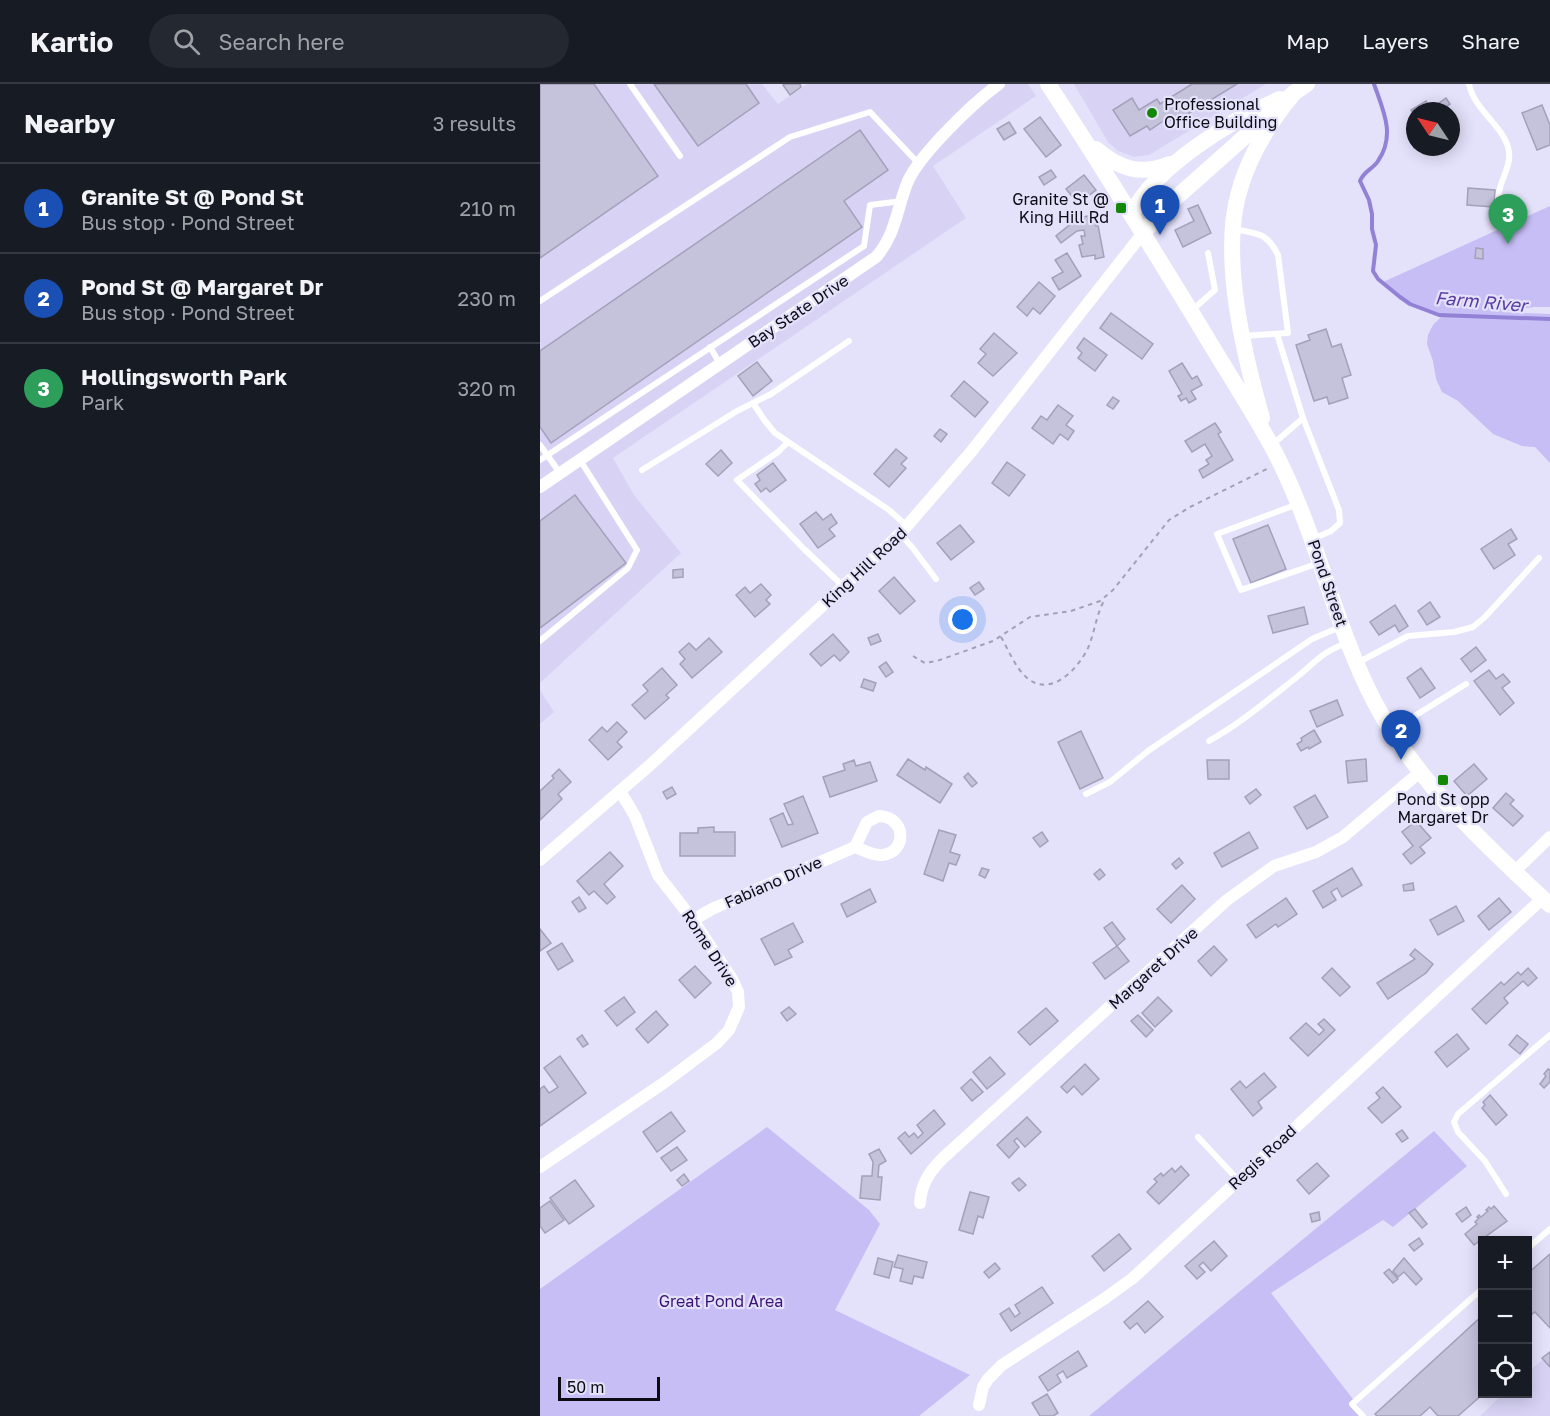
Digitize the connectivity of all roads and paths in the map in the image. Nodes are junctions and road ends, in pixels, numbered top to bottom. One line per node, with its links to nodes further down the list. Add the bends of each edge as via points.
1 (630, 84): 7 (lane)
2 (999, 84): 9 (street, Bay State Drive)
3 (1048, 84): 6 (main road)
4 (1469, 84): 11 (lane, via 1475,100 1509,149)
5 (1297, 87): 8 (main road, via 1242,117); 13 (main road, via 1250,163 1238,193); 14 (main road, via 1168,205)
6 (1080, 132): 8 (main road, via 1105,157 1132,170 1154,170); 12 (main road, Pond Street)
7 (680, 156)
8 (1182, 158): 12 (main road, via 1146,190)
9 (919, 164): 10 (street, Bay State Drive); 18 (lane, via 870,112 790,137)
10 (902, 201): 15 (lane, via 870,205); 17 (street, Bay State Drive, via 891,234)
11 (1498, 206)
12 (1132, 214): 14 (main road, Pond Street)
13 (1233, 228): 20 (lane, via 1266,238 1278,255 1288,333); 21 (main road)
14 (1143, 233): 19 (main road, Pond Street); 38 (street, King Hill Road, via 971,452)
15 (864, 246): 17 (lane); 23 (lane)
16 (1208, 253): 19 (lane, via 1215,290)
17 (876, 257): 24 (street, Bay State Drive)
18 (540, 301)
19 (1190, 311): 29 (main road, Pond Street)
20 (1277, 334): 21 (lane); 26 (lane)
21 (1243, 336): 29 (main road)
22 (849, 341): 25 (lane)
23 (710, 347): 24 (lane); 30 (lane)
24 (720, 364): 32 (street, Bay State Drive)
25 (753, 403): 27 (lane, via 770,428); 34 (lane)
26 (1303, 418): 29 (lane); 39 (lane, via 1339,510 1340,523)
27 (788, 442): 38 (lane, via 889,510); 43 (lane, via 737,480)
28 (540, 445): 30 (lane)
29 (1271, 445): 33 (main road, Pond Street)
30 (547, 455): 31 (lane); 35 (lane)
31 (540, 460)
32 (580, 460): 35 (street, Bay State Drive); 47 (lane, via 637,550 628,568)
33 (1280, 463): 37 (main road, Pond Street); 44 (path, via 1169,520)
34 (642, 470)
35 (560, 473): 36 (street, Bay State Drive)
36 (540, 487)
37 (1299, 504): 39 (main road, Pond Street); 41 (lane, via 1217,534 1241,590)
38 (904, 530): 42 (lane); 43 (street, King Hill Road)
39 (1313, 539): 41 (main road, Pond Street)
40 (1539, 558): 50 (lane, via 1473,627 1454,633 1408,636)
41 (1321, 562): 45 (main road, Pond Street)
42 (936, 579)
43 (843, 587): 55 (street, King Hill Road)
44 (1107, 596): 46 (path, via 1079,609 1030,617); 46 (path, via 1080,662 1059,681 1045,684 1025,677)
45 (1343, 626): 48 (main road, Pond Street); 56 (lane, via 1312,639 1110,782)
46 (1001, 637): 49 (path, via 937,661 925,663)
47 (540, 641)
48 (1349, 643): 50 (main road, Pond Street); 53 (lane, via 1319,656 1244,720)
49 (913, 656)
50 (1357, 663): 52 (main road, Pond Street)
51 (1466, 684): 52 (lane)
52 (1391, 730): 54 (main road, Pond Street)
53 (1209, 741)
54 (1420, 772): 60 (main road, Pond Street); 68 (street, Margaret Drive, via 1343,837 1316,852 1274,866 1227,900 943,1158 927,1179)
55 (620, 792): 59 (street, King Hill Road); 62 (street, Rome Drive, via 632,808 658,875)
56 (1086, 794)
57 (1550, 837): 60 (street)
58 (855, 847): 62 (street, Fabiano Drive)
59 (540, 860)
60 (1515, 872): 61 (main road, Pond Street)
61 (1546, 902): 66 (street, Regis Road)
62 (693, 920): 65 (street, Rome Drive, via 738,992 739,1007 729,1030 679,1072)
63 (1550, 1035): 67 (lane, via 1458,1114 1454,1122)
64 (1198, 1137): 66 (lane)
65 (540, 1167)
66 (1238, 1180): 72 (street, Regis Road, via 1124,1285 1002,1365 983,1387)
67 (1506, 1194)
68 (920, 1203)
69 (1550, 1229): 70 (lane)
70 (1532, 1245)
71 (1481, 1290): 73 (lane, via 1352,1404)
72 (979, 1405)
73 (1363, 1416)

